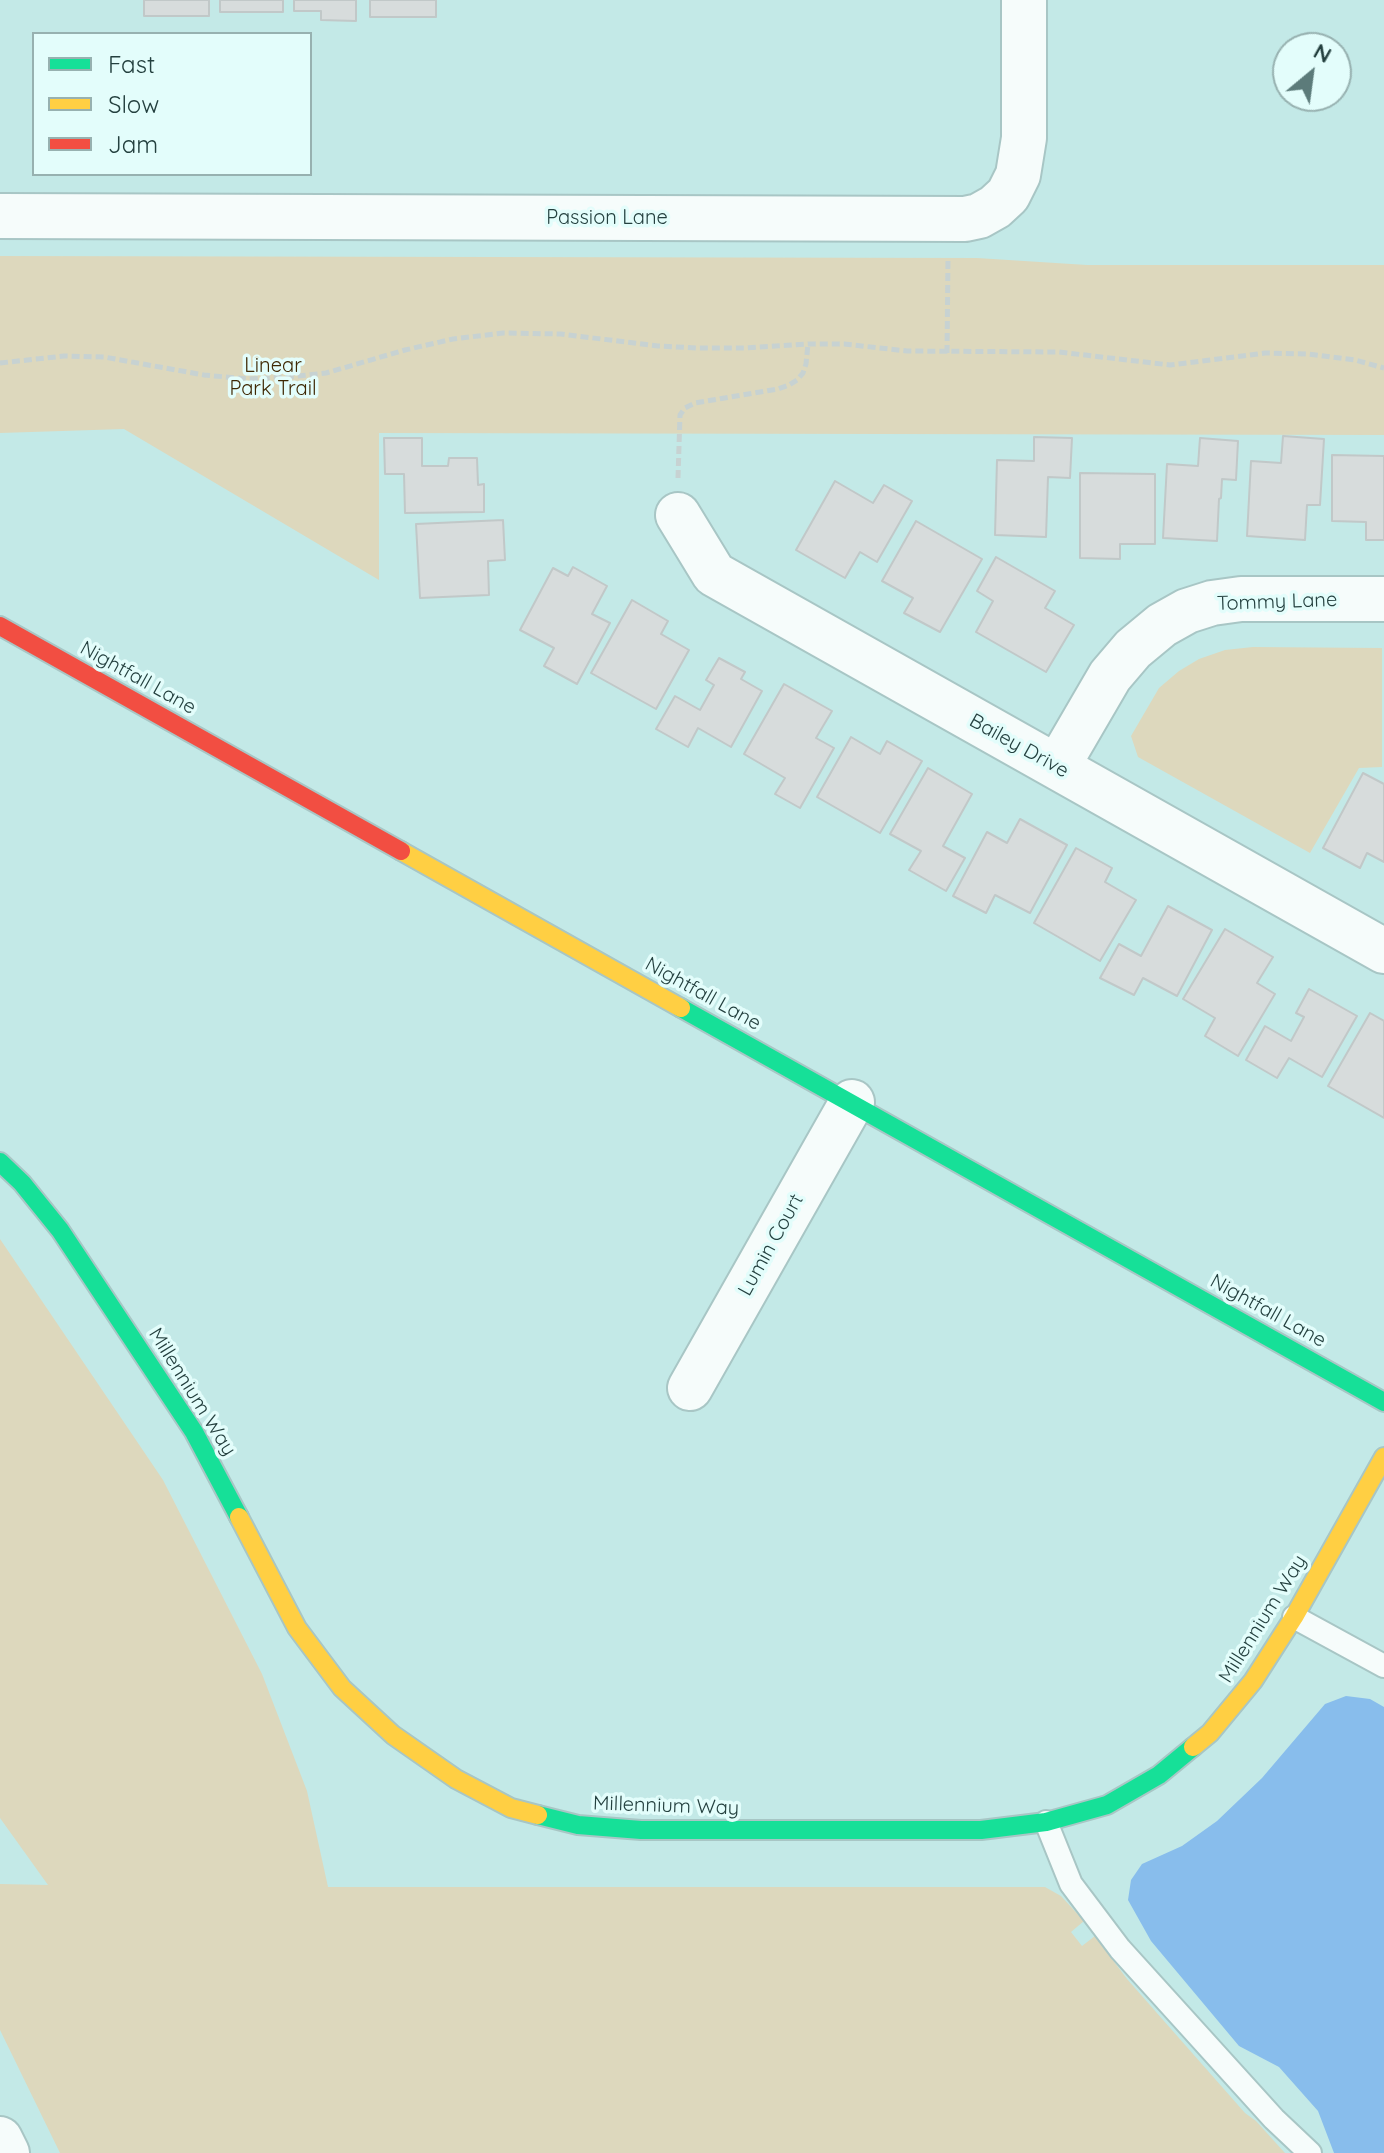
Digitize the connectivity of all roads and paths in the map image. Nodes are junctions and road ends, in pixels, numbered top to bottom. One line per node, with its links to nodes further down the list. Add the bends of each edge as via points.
1 (1024, 0): 3 (street, Passion Lane, via 1024,138 1018,175 995,207 979,216)
2 (0, 216): 3 (street, Passion Lane)
3 (948, 219): 5 (path)
4 (808, 344): 5 (path); 6 (path, via 697,348 503,333 417,347 326,373 248,379 104,357); 8 (path, via 803,373 789,385 685,408 680,415)
5 (947, 353): 7 (path, via 1059,352 1170,365 1265,353 1308,354)
6 (0, 363)
7 (1384, 368)
8 (678, 515): 11 (street, Bailey Drive, via 714,574)
9 (1384, 599): 11 (street, Tommy Lane, via 1241,599 1187,611 1133,649 1110,676)
10 (0, 626): 13 (street, Nightfall Lane)
11 (1057, 767): 12 (street, Bailey Drive)
12 (1384, 951)
13 (852, 1102): 15 (street, Lumin Court); 16 (street, Nightfall Lane)
14 (0, 1162): 20 (street, Millennium Way, via 60,1230 194,1432 297,1628 342,1688 393,1735 456,1779 511,1808 578,1825 641,1830 981,1830)
15 (690, 1388)
16 (1384, 1402)
17 (1384, 1457): 18 (street, Millennium Way)
18 (1294, 1617): 19 (lane); 20 (street, Millennium Way, via 1253,1681 1210,1733 1159,1775 1107,1805)
19 (1384, 1666)
20 (1046, 1822): 23 (lane, via 1071,1884 1120,1949)
21 (0, 2139): 22 (street)
22 (7, 2153)
23 (1310, 2153)

